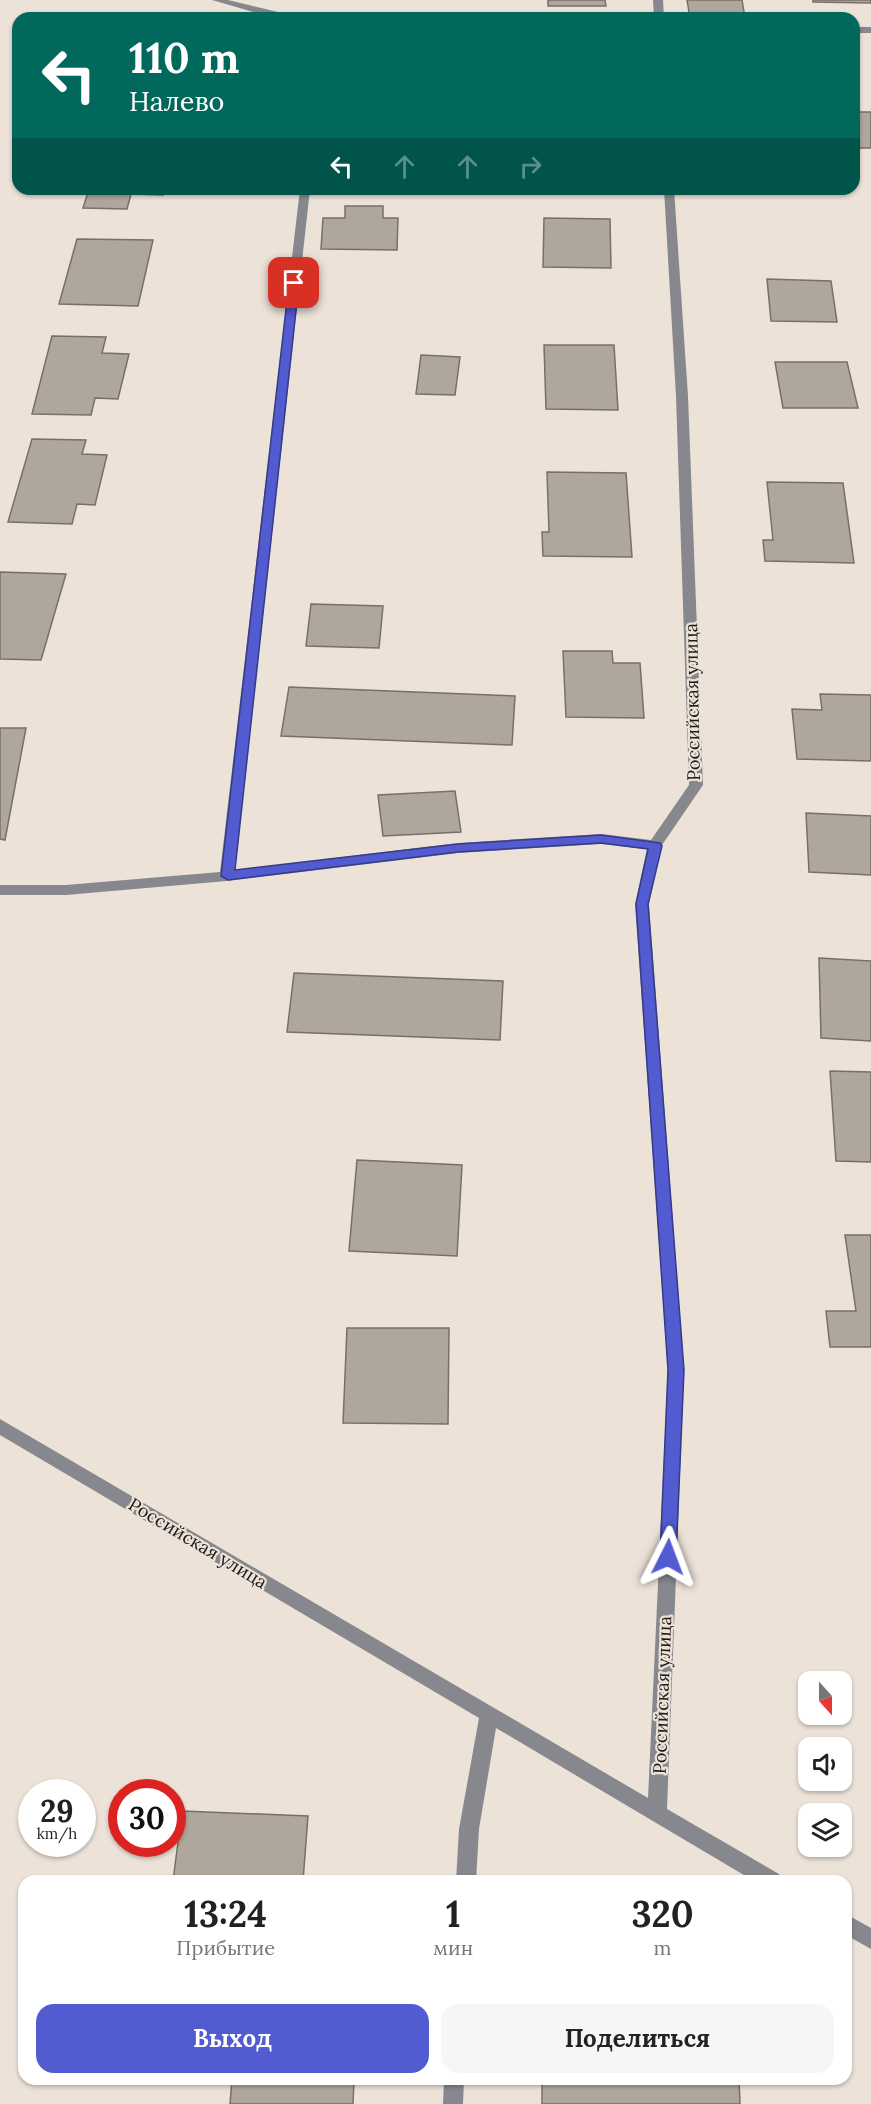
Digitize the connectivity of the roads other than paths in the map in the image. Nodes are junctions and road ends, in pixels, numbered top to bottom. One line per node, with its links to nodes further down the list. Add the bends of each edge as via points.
1 (217, 0): 2 (street)
2 (262, 12)
3 (304, 195): 6 (street)
4 (669, 195): 5 (street, Российская улица, via 682,396 696,785)
5 (655, 846): 6 (street, via 601,839 458,848); 10 (street, Российская улица, via 642,904 676,1370)
6 (228, 876): 7 (street, via 66,890)
7 (0, 891)
8 (0, 1426): 9 (street, Российская улица)
9 (489, 1714): 10 (street, Российская улица); 11 (street, via 469,1829)
10 (657, 1813): 12 (street, Российская улица)
11 (466, 1875)
12 (762, 1875)
13 (852, 1928): 14 (street)
14 (871, 1939)
15 (454, 2085): 16 (street)
16 (453, 2104)

